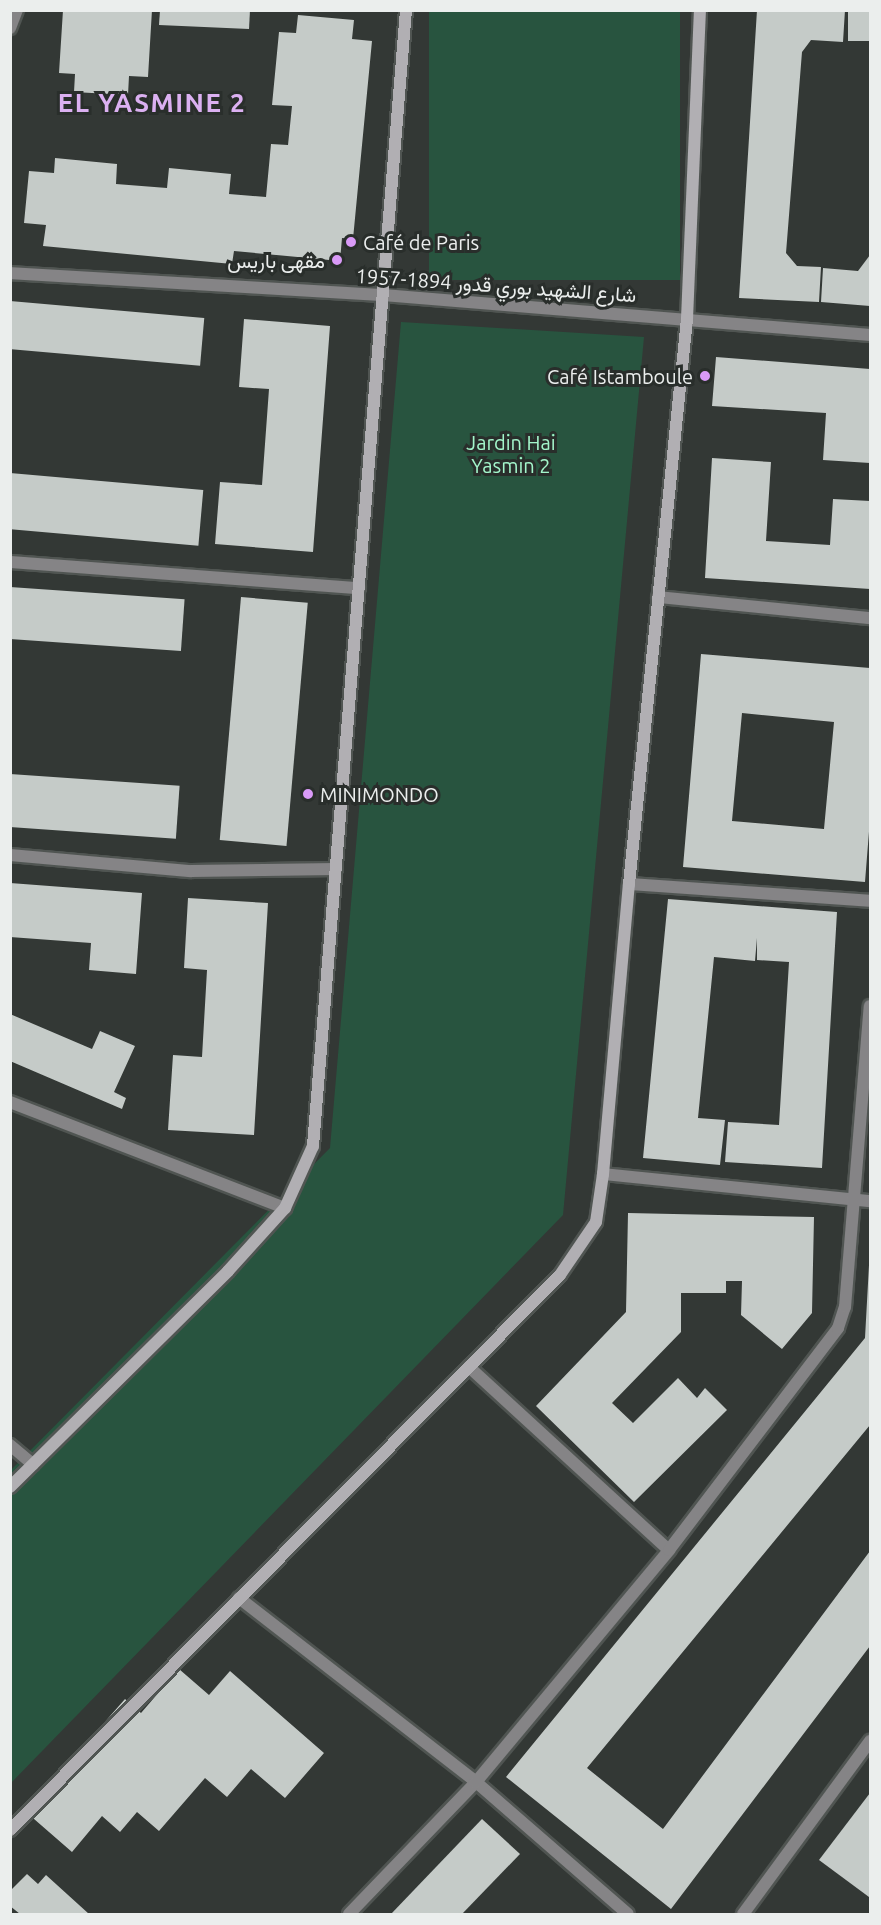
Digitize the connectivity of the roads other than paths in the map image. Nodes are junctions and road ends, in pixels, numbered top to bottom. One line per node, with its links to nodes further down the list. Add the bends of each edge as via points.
1 (17, 10): 4 (street)
2 (406, 10): 6 (street)
3 (700, 10): 7 (street)
4 (10, 28)
5 (10, 273): 6 (street, شارع الشهيد بوري قدور 1894-1957)
6 (383, 295): 7 (street, شارع الشهيد بوري قدور 1894-1957); 10 (street)
7 (687, 319): 8 (street, شارع الشهيد بوري قدور 1894-1957, via 744,327); 11 (street)
8 (870, 335)
9 (10, 562): 10 (street)
10 (359, 588): 14 (street)
11 (658, 597): 12 (street); 15 (street)
12 (870, 618)
13 (10, 855): 14 (street, via 191,871)
14 (336, 869): 22 (street, via 313,1146)
15 (629, 884): 16 (street); 19 (street)
16 (870, 901)
17 (870, 1006): 20 (street)
18 (10, 1102): 22 (street)
19 (603, 1174): 20 (street); 23 (street, via 596,1222 560,1275)
20 (855, 1200): 21 (street); 27 (street, via 844,1307 838,1328)
21 (870, 1201)
22 (285, 1208): 25 (street, via 228,1271)
23 (469, 1367): 27 (street); 28 (street)
24 (10, 1445): 25 (street)
25 (33, 1464): 26 (street)
26 (10, 1487)
27 (669, 1550): 30 (street)
28 (240, 1599): 30 (street); 31 (street)
29 (870, 1741): 34 (street)
30 (476, 1782): 32 (street); 33 (street)
31 (10, 1830)
32 (349, 1914)
33 (628, 1914)
34 (743, 1914)

